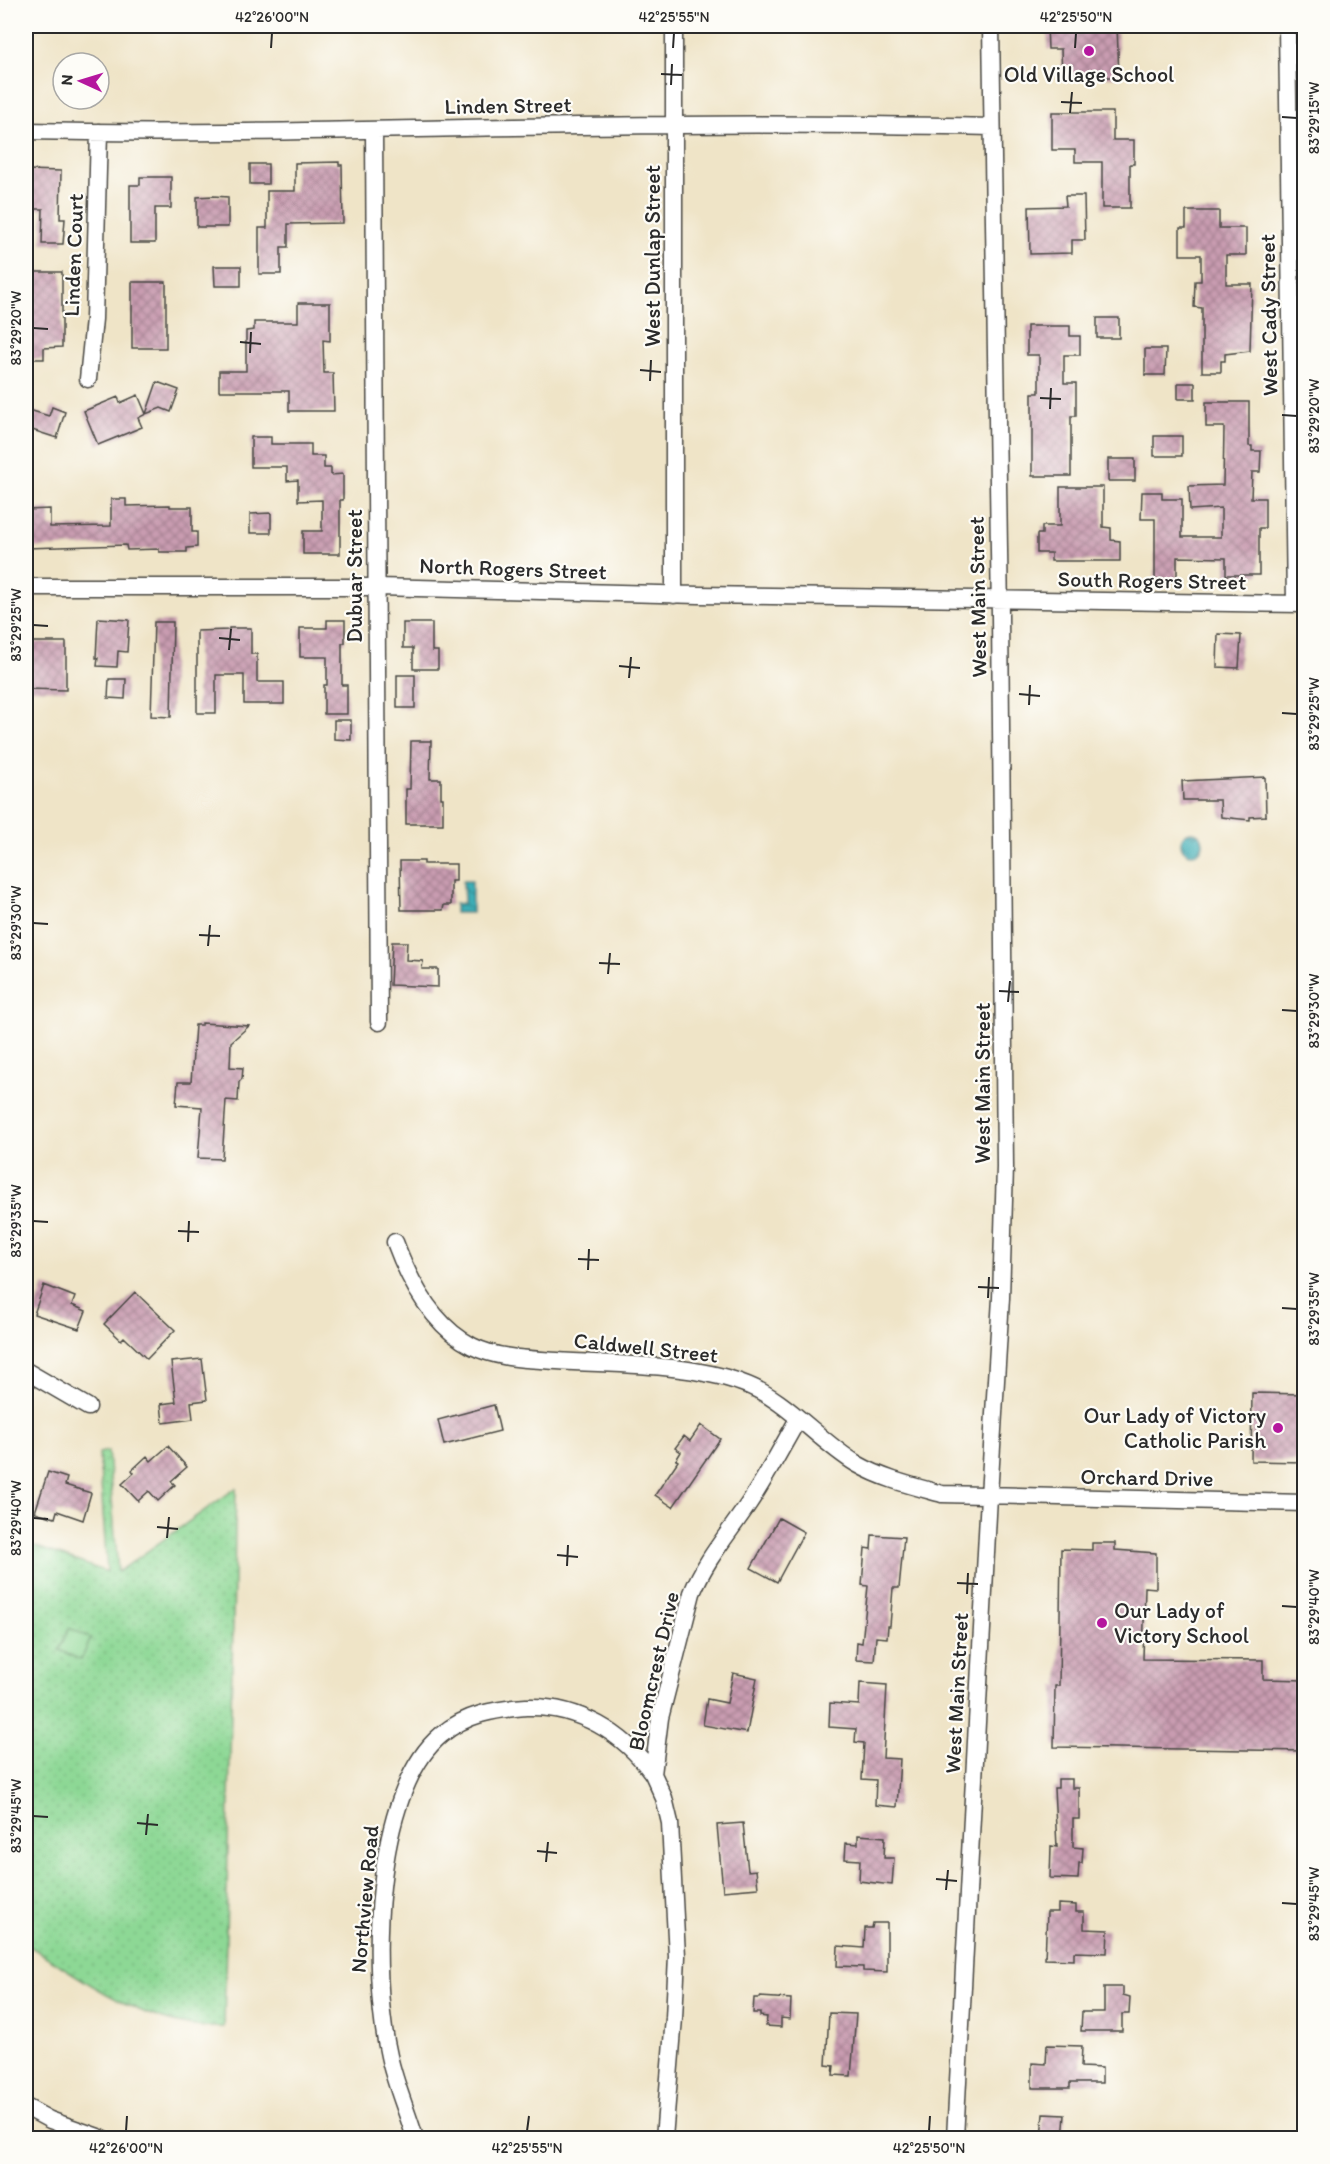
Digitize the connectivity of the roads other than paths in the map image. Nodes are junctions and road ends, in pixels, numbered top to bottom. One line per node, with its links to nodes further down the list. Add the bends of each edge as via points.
1 (674, 26): 4 (street, West Dunlap Street)
2 (990, 26): 5 (street, West Main Street)
3 (1287, 26): 9 (street, West Cady Street)
4 (675, 125): 5 (street, Linden Street); 7 (street, Linden Street); 13 (street, West Dunlap Street)
5 (991, 126): 14 (street, West Main Street)
6 (26, 130): 8 (street, Linden Street)
7 (374, 130): 8 (street, Linden Street); 12 (street, Dubuar Street)
8 (99, 132): 10 (street, Linden Court, via 94,319)
9 (1298, 353): 15 (street, West Cady Street)
10 (88, 380)
11 (26, 587): 12 (street, North Rogers Street)
12 (377, 587): 13 (street, North Rogers Street); 16 (street, Dubuar Street)
13 (674, 595): 14 (street, North Rogers Street)
14 (999, 601): 15 (street, South Rogers Street); 21 (street, West Main Street, via 1005,1167)
15 (1300, 604)
16 (380, 1022)
17 (395, 1242): 20 (street, Caldwell Street, via 404,1267 433,1312 470,1345 522,1358 708,1373 764,1393)
18 (26, 1371): 19 (street)
19 (88, 1407)
20 (798, 1419): 21 (street, Caldwell Street, via 874,1473 942,1494); 23 (street, Bloomcrest Drive, via 748,1504 705,1565 692,1593 660,1718)
21 (989, 1496): 22 (street, Orchard Drive); 28 (street, West Main Street)
22 (1305, 1503)
23 (653, 1774): 26 (street, Northview Road, via 614,1733 582,1716 551,1708 502,1709 474,1715 441,1735 419,1760 393,1817 386,1851 379,1981 389,2056); 27 (street, Bloomcrest Drive, via 670,1823 676,1944)
24 (26, 2107): 25 (street)
25 (101, 2139)
26 (415, 2139)
27 (664, 2139)
28 (955, 2139)

